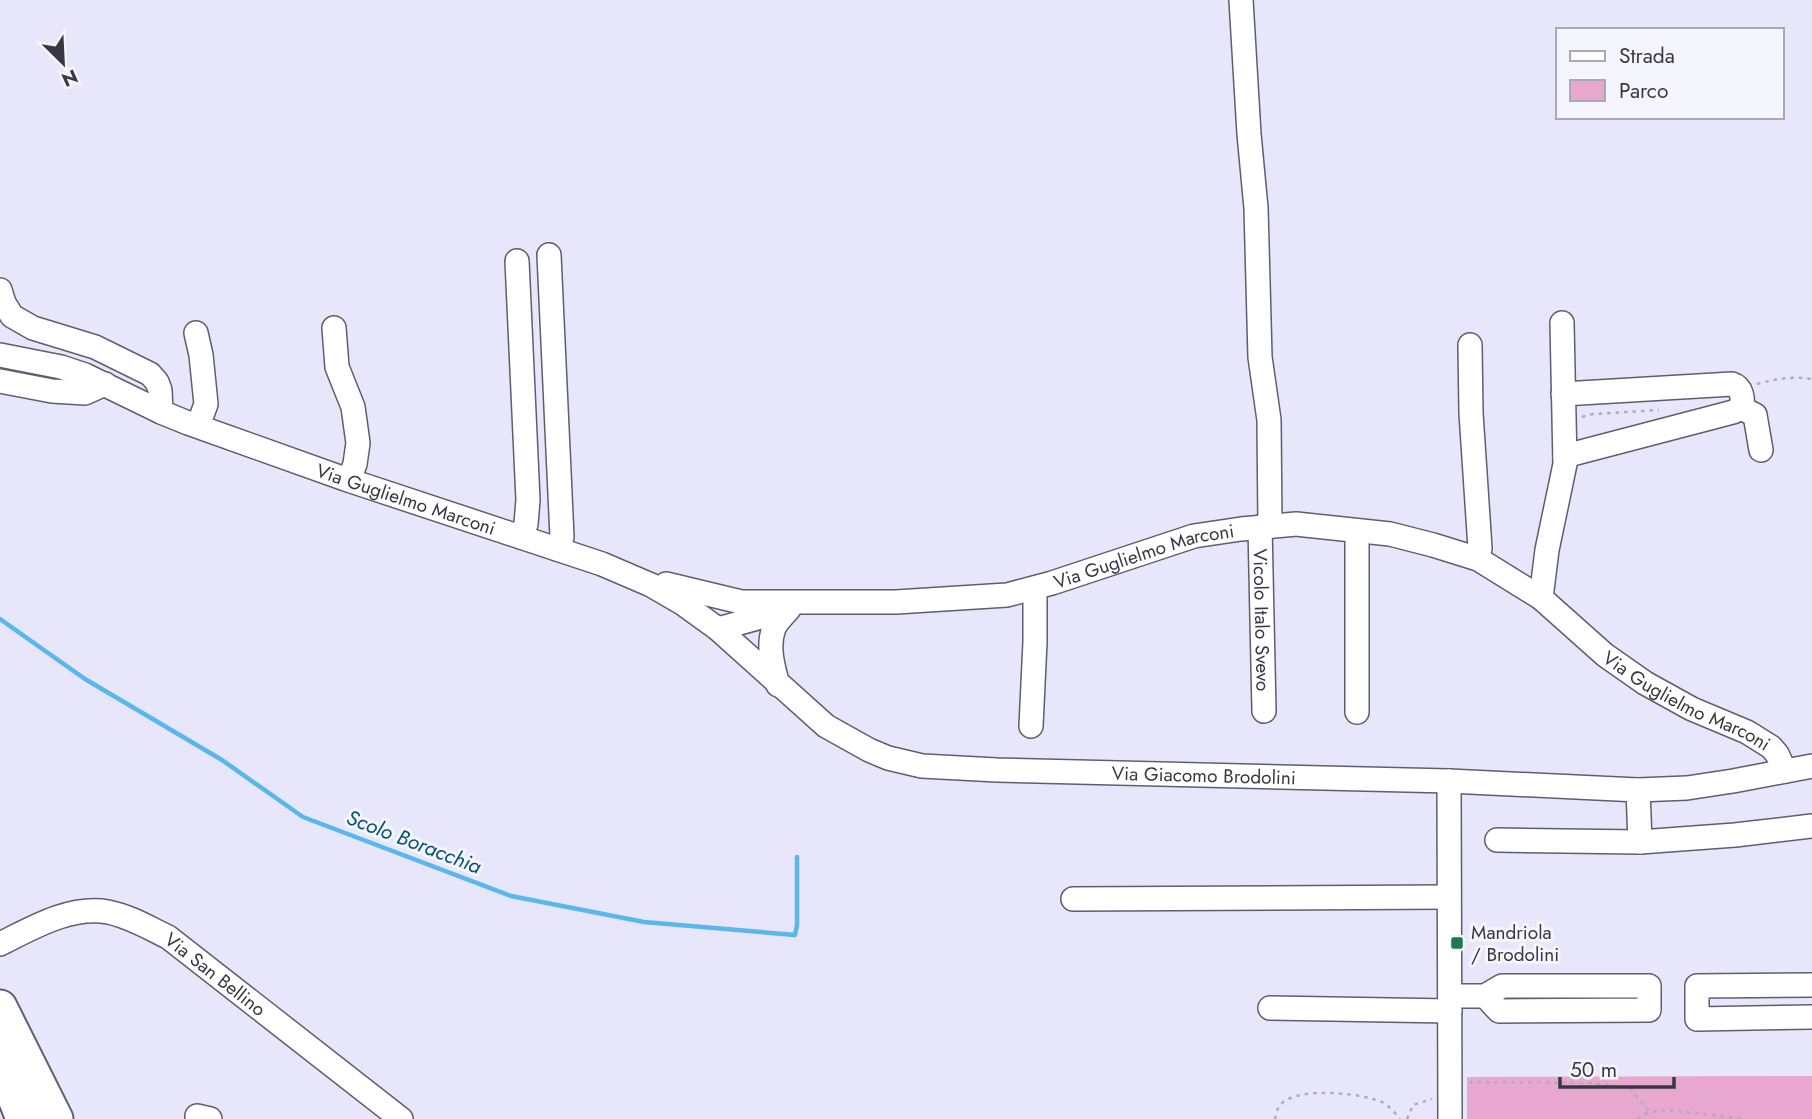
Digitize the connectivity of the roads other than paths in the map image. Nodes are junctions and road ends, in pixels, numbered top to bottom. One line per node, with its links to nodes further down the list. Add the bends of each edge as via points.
1 (1241, 0): 19 (street, Vicolo Italo Svevo, via 1256,208 1260,357 1269,420)
2 (549, 255): 22 (street, via 562,537)
3 (517, 261): 21 (street, via 528,500)
4 (0, 290): 14 (street, via 12,316 33,328 95,347 150,374 158,382)
5 (1562, 323): 12 (street)
6 (334, 328): 18 (street, via 337,367 353,407 358,443)
7 (196, 333): 15 (street, via 206,404)
8 (1470, 345): 23 (street)
9 (0, 355): 11 (street, Via Guglielmo Marconi, via 61,367)
10 (0, 381): 11 (street, via 85,393)
11 (105, 384): 14 (street, Via Guglielmo Marconi)
12 (1563, 394): 13 (street, via 1732,384 1739,389); 17 (street)
13 (1741, 408): 16 (street, via 1755,415); 17 (street)
14 (161, 412): 15 (street, Via Guglielmo Marconi)
15 (198, 426): 18 (street, Via Guglielmo Marconi)
16 (1761, 450)
17 (1565, 456): 26 (street)
18 (349, 480): 21 (street, Via Guglielmo Marconi)
19 (1265, 527): 20 (street, Via Guglielmo Marconi, via 1296,524); 25 (street, Via Guglielmo Marconi, via 1194,536); 31 (street, Vicolo Italo Svevo)
20 (1357, 531): 23 (street, Via Guglielmo Marconi, via 1401,537); 32 (street)
21 (521, 537): 22 (street, Via Guglielmo Marconi)
22 (557, 550): 24 (street, Via Guglielmo Marconi)
23 (1478, 558): 26 (street, Via Guglielmo Marconi)
24 (651, 585): 27 (street, Via Guglielmo Marconi, via 673,585); 29 (street, Via Guglielmo Marconi)
25 (1035, 588): 28 (street, Via Guglielmo Marconi, via 1007,595); 33 (street)
26 (1541, 597): 35 (street, Via Guglielmo Marconi, via 1605,655 1645,683 1771,747)
27 (741, 602): 28 (street, Via Guglielmo Marconi); 29 (street, via 719,614)
28 (799, 606): 29 (street, Via Guglielmo Marconi); 30 (street, via 774,627 771,659)
29 (716, 628): 30 (street, Via Giacomo Brodolini)
30 (778, 685): 36 (street, Via Giacomo Brodolini, via 826,726 852,741 888,758 922,765)
31 (1264, 710)
32 (1357, 712)
33 (1031, 726)
34 (1812, 766): 35 (street, Via Guglielmo Marconi)
35 (1785, 771): 37 (street, Via Guglielmo Marconi)
36 (1449, 781): 38 (street, Via Giacomo Brodolini); 42 (street)
37 (1733, 781): 38 (street, Via Giacomo Brodolini)
38 (1638, 790): 41 (street)
39 (1812, 826): 41 (street)
40 (1497, 840): 41 (street)
41 (1640, 842)
42 (1449, 897): 43 (street); 47 (street)
43 (1073, 899)
44 (0, 944): 52 (street, Via San Bellino, via 78,912 106,912 132,919 168,937)
45 (1812, 985): 50 (street, via 1697,986 1697,1019)
46 (1485, 996): 46 (street, via 1499,1011 1649,1010 1648,986 1502,986); 47 (street)
47 (1450, 1003): 49 (street); 56 (street)
48 (0, 1007): 55 (highway)
49 (1270, 1008)
50 (1812, 1017)
51 (0, 1059): 53 (highway); 54 (highway)
52 (393, 1112)
53 (23, 1119)
54 (32, 1119)
55 (56, 1119)
56 (1450, 1119)

